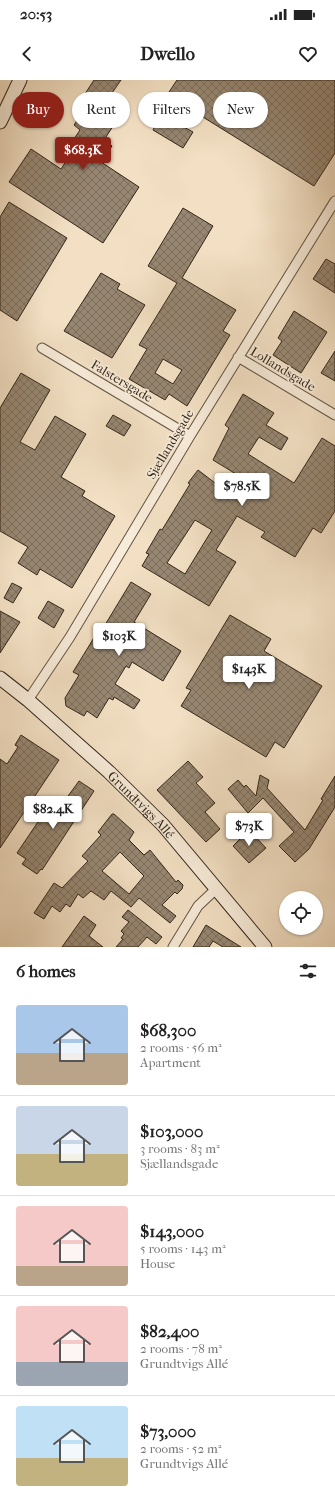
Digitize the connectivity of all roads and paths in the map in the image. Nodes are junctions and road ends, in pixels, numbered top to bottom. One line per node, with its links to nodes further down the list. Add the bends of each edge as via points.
1 (20, 80): 2 (street)
2 (0, 122)
3 (335, 201): 5 (street, Sjællandsgade)
4 (42, 348): 7 (street, Falstersgade)
5 (238, 357): 6 (street, Lollandsgade); 7 (street, Sjællandsgade)
6 (335, 415)
7 (190, 436): 9 (street, Sjællandsgade, via 70,636)
8 (0, 678): 9 (street, Grundtvigs Allé)
9 (28, 700): 10 (street, Grundtvigs Allé, via 109,772 163,825)
10 (217, 888): 11 (street, via 198,906); 12 (street, Grundtvigs Allé)
11 (173, 947)
12 (265, 947)

